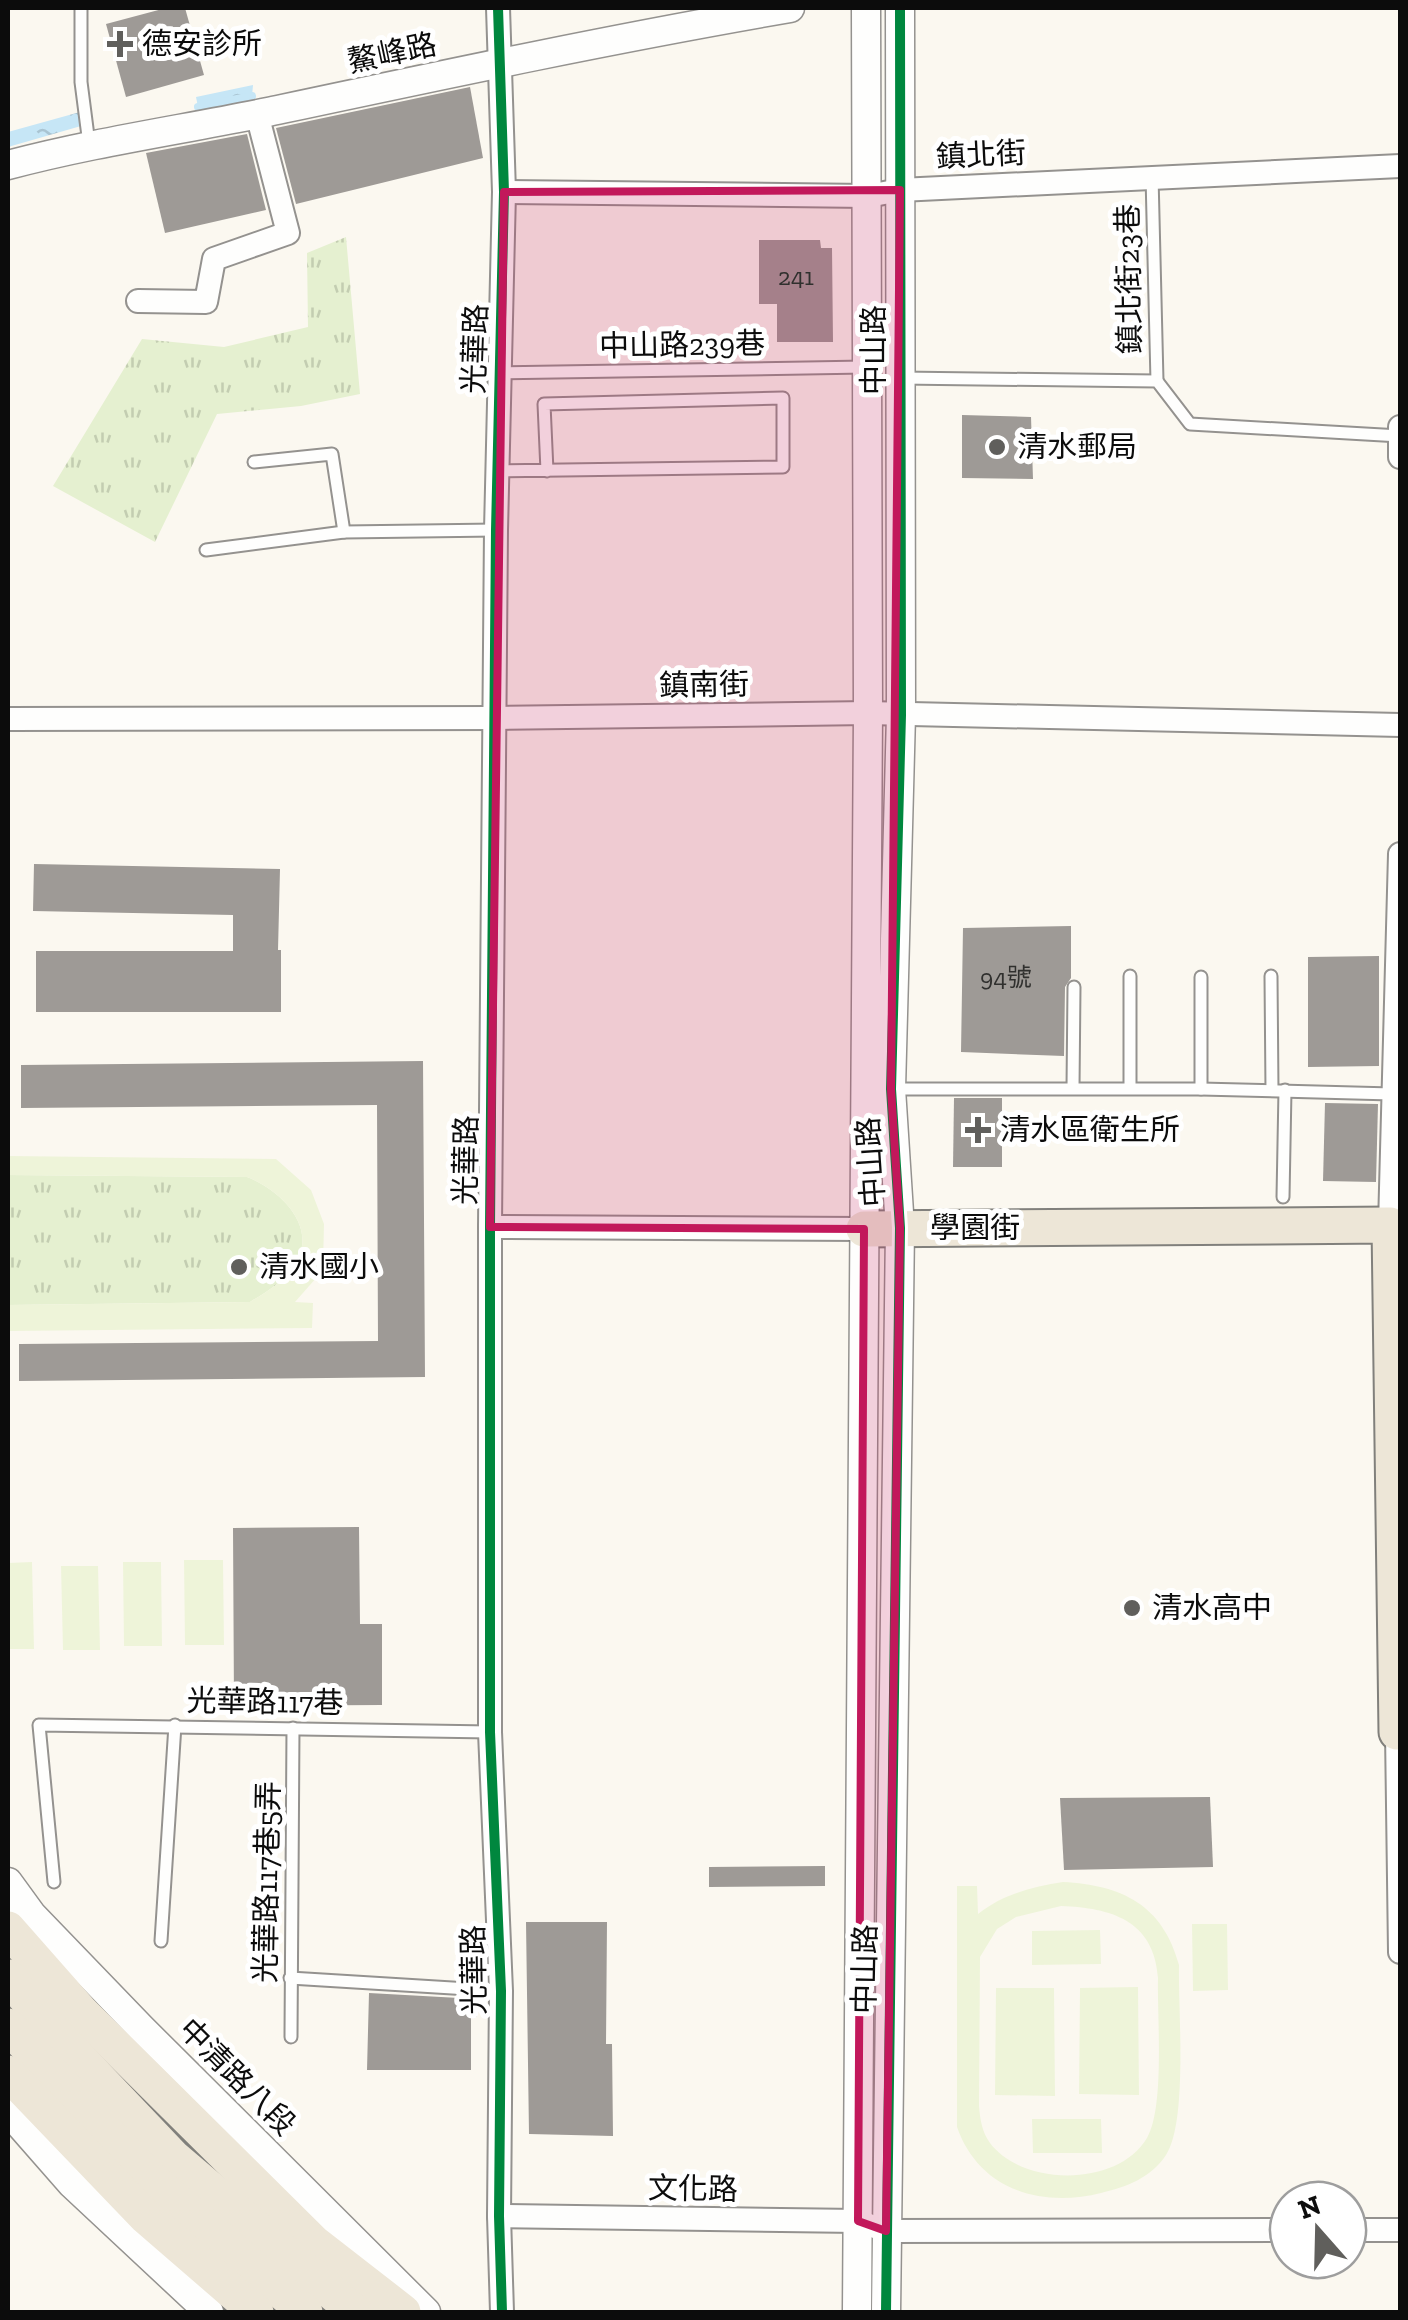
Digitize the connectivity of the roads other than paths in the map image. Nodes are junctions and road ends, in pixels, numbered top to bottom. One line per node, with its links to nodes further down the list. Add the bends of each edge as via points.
1 (80, 8): 8 (lane)
2 (498, 8): 6 (street, 光華路)
3 (790, 8): 6 (street, 鰲峰路)
4 (866, 8): 14 (street, 中山路)
5 (900, 8): 12 (street, 中山路)
6 (498, 64): 7 (street, 鰲峰路); 13 (street, 光華路)
7 (257, 114): 8 (street, 鰲峰路); 15 (street, via 288,233 214,260 206,302)
8 (89, 144): 9 (street, 鰲峰路)
9 (8, 165)
10 (1400, 166): 11 (street, 鎮北街)
11 (1152, 176): 12 (street, 鎮北街); 19 (lane, 鎮北街23巷)
12 (900, 190): 14 (street, 鎮北街); 18 (street, 中山路)
13 (504, 192): 14 (street, 鎮北街); 17 (street, 光華路)
14 (868, 196): 16 (street, 中山路)
15 (138, 301)
16 (866, 367): 17 (lane, 中山路239巷); 29 (street, 中山路)
17 (500, 373): 25 (street, 光華路)
18 (899, 378): 19 (lane); 30 (street, 中山路)
19 (1156, 381): 21 (lane, via 1190,424)
20 (1400, 427): 21 (street)
21 (1400, 436): 22 (street)
22 (1400, 457)
23 (254, 462): 27 (lane, via 332,454)
24 (547, 470): 24 (lane, via 783,467 783,398 544,404); 25 (lane)
25 (496, 471): 26 (street, 光華路)
26 (496, 530): 27 (lane); 31 (street, 光華路)
27 (344, 532): 28 (lane)
28 (206, 550)
29 (868, 712): 30 (street, 鎮南街); 31 (street, 鎮南街); 49 (street, 中山路)
30 (901, 716): 33 (street, 鎮南街); 41 (street, 中山路)
31 (496, 718): 32 (street, 鎮南街); 47 (street, 光華路)
32 (8, 719)
33 (1400, 726)
34 (1400, 854): 44 (street)
35 (1130, 976): 40 (lane)
36 (1271, 976): 43 (lane)
37 (1201, 977): 42 (lane)
38 (1074, 987): 39 (lane)
39 (1073, 1088): 40 (lane); 41 (lane)
40 (1130, 1088): 42 (lane)
41 (891, 1089): 48 (street, 中山路)
42 (1201, 1089): 43 (lane)
43 (1278, 1090): 44 (lane); 45 (lane)
44 (1392, 1094): 46 (street)
45 (1283, 1197)
46 (1395, 1224): 48 (main road, 學園街); 53 (main road)
47 (490, 1226): 49 (street, 學園街); 52 (street, 光華路)
48 (900, 1228): 49 (main road, 學園街); 74 (street, 中山路)
49 (864, 1229): 70 (street, 中山路)
50 (174, 1726): 51 (lane, 光華路117巷); 55 (lane, 光華路117巷, via 39,1725); 58 (lane)
51 (294, 1728): 52 (lane, 光華路117巷); 62 (lane, 光華路117巷5弄)
52 (490, 1732): 63 (street, 光華路)
53 (1399, 1732): 59 (street)
54 (8, 1882): 82 (street, 中清路八段, via 141,2028)
55 (54, 1882)
56 (8, 1907): 57 (lane)
57 (20, 1932): 80 (main road, via 82,2013 313,2242)
58 (162, 1941)
59 (1400, 1952)
60 (58, 1964): 81 (lane, via 324,2237)
61 (8, 1977): 79 (main road, via 172,2157)
62 (290, 1978): 63 (lane); 65 (lane, 光華路117巷5弄)
63 (501, 1991): 69 (street, 光華路)
64 (8, 2026): 78 (main road, via 148,2176)
65 (290, 2037)
66 (8, 2073): 77 (main road, via 146,2216)
67 (8, 2084): 76 (lane, via 139,2224)
68 (8, 2111): 75 (street, via 72,2184)
69 (498, 2216): 70 (street, 文化路); 83 (street, 光華路)
70 (858, 2222): 74 (street, 文化路); 84 (street, 中山路)
71 (1268, 2230): 74 (street, 文化路)
72 (1368, 2230): 73 (street)
73 (1400, 2230)
74 (886, 2231): 85 (street, 中山路)
75 (208, 2312)
76 (238, 2312)
77 (256, 2312)
78 (304, 2312)
79 (355, 2312)
80 (403, 2312)
81 (414, 2312)
82 (426, 2312)
83 (502, 2312)
84 (857, 2312)
85 (886, 2312)

